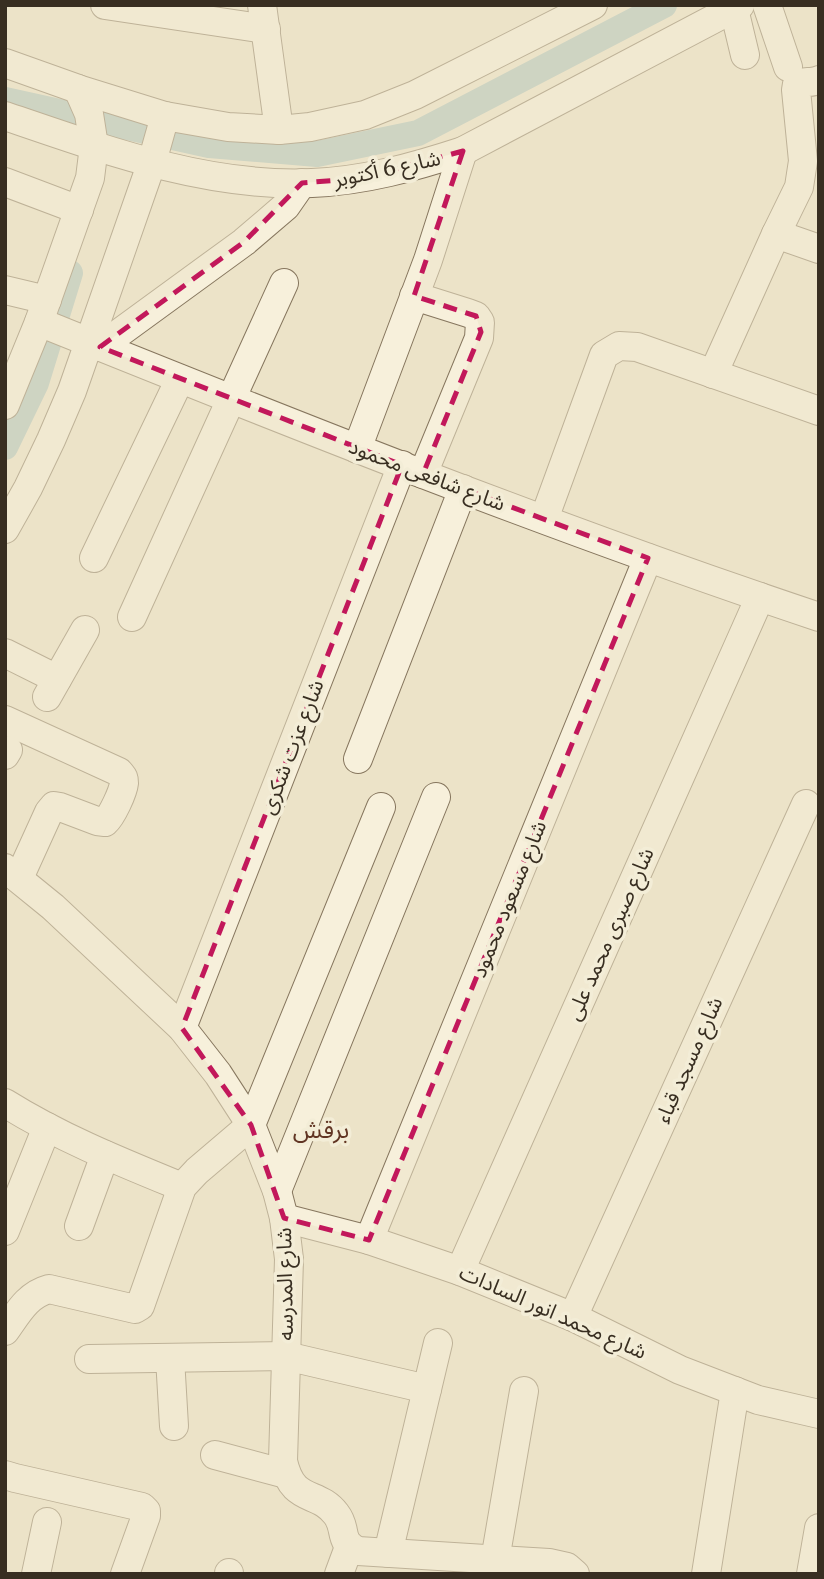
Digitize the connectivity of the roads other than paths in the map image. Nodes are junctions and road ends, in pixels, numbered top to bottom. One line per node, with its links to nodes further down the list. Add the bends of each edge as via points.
1 (104, 5): 5 (street)
2 (593, 5): 13 (street, via 415,95 365,115)
3 (767, 5): 8 (street)
4 (737, 7): 6 (street); 15 (street, شارع 6 أكتوبر)
5 (264, 17): 13 (street)
6 (745, 55)
7 (5, 63): 10 (street)
8 (788, 68)
9 (819, 80): 20 (street, via 797,84 803,161 799,187)
10 (78, 89): 12 (street); 14 (street, via 89,114)
11 (5, 116): 14 (street, شارع 6 أكتوبر)
12 (165, 116): 13 (street); 16 (street)
13 (279, 130)
14 (94, 146): 16 (street, شارع 6 أكتوبر); 19 (street)
15 (463, 151): 18 (street, شارع 6 أكتوبر, via 363,178); 24 (street)
16 (152, 162): 18 (street, شارع 6 أكتوبر, via 208,175); 26 (street)
17 (5, 182): 19 (street)
18 (302, 183): 26 (street, via 286,205 244,243)
19 (79, 210): 25 (street)
20 (776, 234): 21 (street); 28 (street)
21 (819, 249)
22 (285, 283): 30 (street)
23 (5, 290): 25 (street, شارع شافعى محمود)
24 (414, 296): 33 (street); 34 (street, شارع عزت شكرى, via 475,316 481,332)
25 (43, 311): 26 (street, شارع شافعى محمود); 27 (street)
26 (95, 345): 29 (street, شارع شافعى محمود); 37 (street)
27 (15, 356): 31 (street)
28 (713, 374): 32 (street); 36 (street, via 637,347 619,346 604,355)
29 (180, 379): 30 (street, شارع شافعى محمود); 38 (street)
30 (232, 399): 33 (street, شارع شافعى محمود); 42 (street)
31 (5, 405)
32 (819, 411)
33 (357, 449): 34 (street, شارع شافعى محمود)
34 (412, 470): 35 (street, شارع شافعى محمود); 51 (street, شارع عزت شكرى)
35 (463, 489): 36 (street, شارع شافعى محمود); 46 (street)
36 (544, 519): 39 (street, شارع شافعى محمود)
37 (5, 529)
38 (94, 558)
39 (648, 558): 40 (street, شارع شافعى محمود); 60 (street, شارع مسعود محمود)
40 (760, 597): 41 (street, شارع شافعى محمود); 61 (street, شارع صبرى محمد على)
41 (818, 614)
42 (132, 617)
43 (85, 630): 44 (street, via 52,688)
44 (5, 653)
45 (5, 720): 50 (street, via 124,778 105,822 54,806)
46 (358, 759)
47 (436, 797): 57 (street)
48 (806, 804): 62 (street, شارع مسجد قباء)
49 (381, 807): 53 (street)
50 (12, 873): 51 (street, شارع المدرسه)
51 (182, 1028): 53 (street, شارع المدرسه)
52 (5, 1103): 54 (street)
53 (251, 1125): 56 (street); 57 (street, شارع المدرسه)
54 (47, 1127): 55 (street); 59 (street)
55 (105, 1155): 56 (street); 58 (street)
56 (181, 1187): 63 (street, via 140,1306 135,1309 49,1289 29,1298)
57 (280, 1205): 60 (street, شارع محمد انور السادات); 65 (street, شارع المدرسه, via 289,1259)
58 (79, 1226)
59 (5, 1231)
60 (369, 1240): 61 (street, شارع محمد انور السادات)
61 (460, 1271): 62 (street, شارع محمد انور السادات)
62 (573, 1317): 70 (street, شارع محمد انور السادات, via 680,1370)
63 (5, 1331)
64 (438, 1343): 68 (street)
65 (286, 1356): 66 (street); 68 (street); 74 (street, شارع المدرسه)
66 (170, 1358): 67 (street); 72 (street)
67 (89, 1359)
68 (427, 1389): 79 (street)
69 (524, 1391): 80 (street)
70 (735, 1391): 71 (street, شارع محمد انور السادات); 85 (street)
71 (819, 1414)
72 (174, 1426)
73 (215, 1455): 74 (street)
74 (286, 1474): 78 (street, via 302,1494 326,1504 336,1514)
75 (5, 1475): 82 (street, via 142,1507 146,1516)
76 (47, 1522): 81 (street)
77 (819, 1528): 86 (street)
78 (349, 1547): 79 (street); 83 (street)
79 (388, 1553): 80 (street)
80 (495, 1560): 84 (street, via 549,1563)
81 (36, 1574)
82 (125, 1574)
83 (339, 1574)
84 (575, 1574)
85 (706, 1574)
86 (811, 1574)

